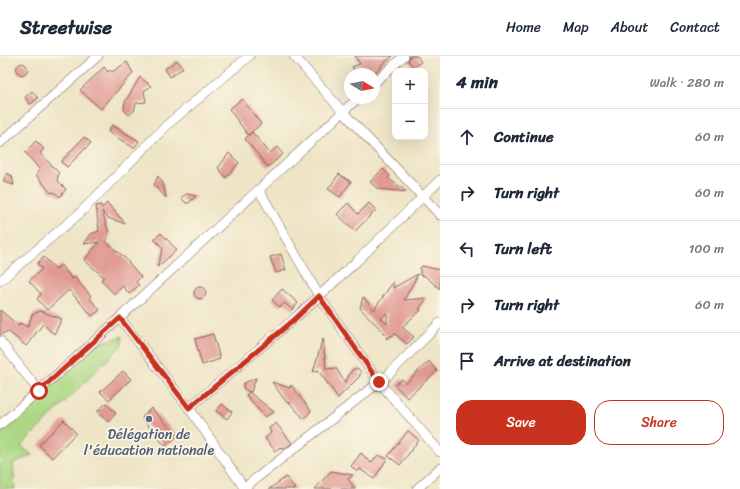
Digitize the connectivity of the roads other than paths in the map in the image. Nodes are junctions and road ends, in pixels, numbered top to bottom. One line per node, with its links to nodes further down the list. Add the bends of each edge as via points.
1 (98, 56): 8 (street)
2 (249, 56): 13 (street, via 167,125 80,213)
3 (294, 56): 7 (street)
4 (404, 56): 5 (street)
5 (380, 78)
6 (352, 104): 7 (street)
7 (343, 112): 10 (street); 11 (street)
8 (0, 143)
9 (440, 180): 11 (street)
10 (259, 190): 14 (street); 15 (street)
11 (423, 197): 12 (street); 14 (street)
12 (440, 215)
13 (0, 281)
14 (319, 296): 18 (street); 20 (street)
15 (120, 318): 19 (street); 20 (street)
16 (440, 323): 18 (street)
17 (0, 341): 19 (street)
18 (379, 382): 22 (street); 24 (street)
19 (39, 391): 21 (street)
20 (189, 408): 24 (street)
21 (0, 425)
22 (440, 452)
23 (440, 468): 25 (street)
24 (245, 488)
25 (417, 489)

